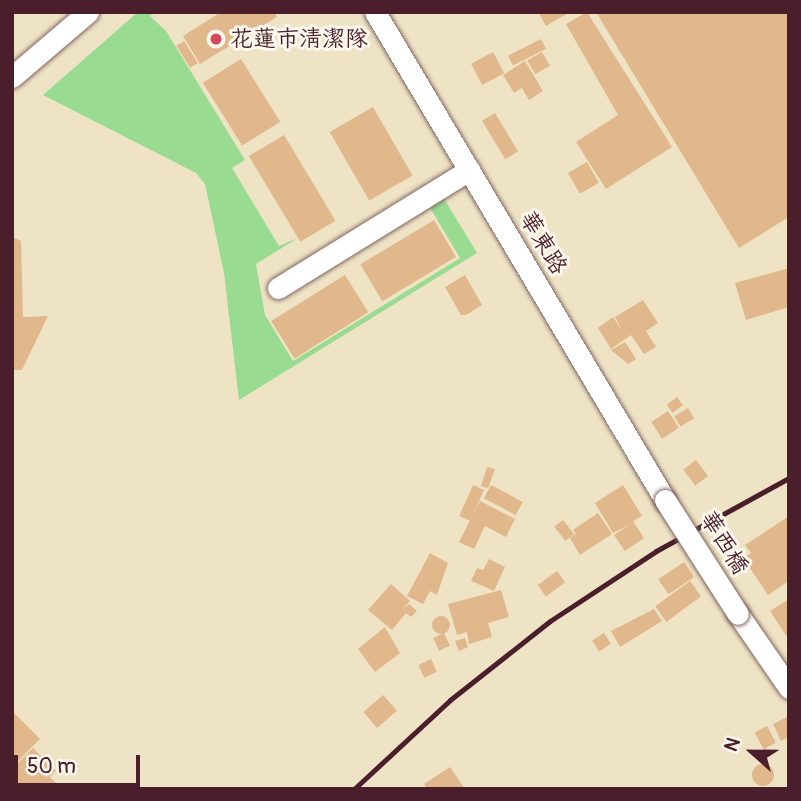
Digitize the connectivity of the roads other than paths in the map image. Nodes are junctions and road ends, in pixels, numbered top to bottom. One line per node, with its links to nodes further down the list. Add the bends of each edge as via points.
1 (88, 12): 3 (street)
2 (375, 12): 4 (street, 華東路)
3 (12, 77)
4 (469, 170): 5 (street); 6 (street, 華東路)
5 (278, 288)
6 (666, 500): 7 (street, 華西橋, bridge)
7 (789, 688)

